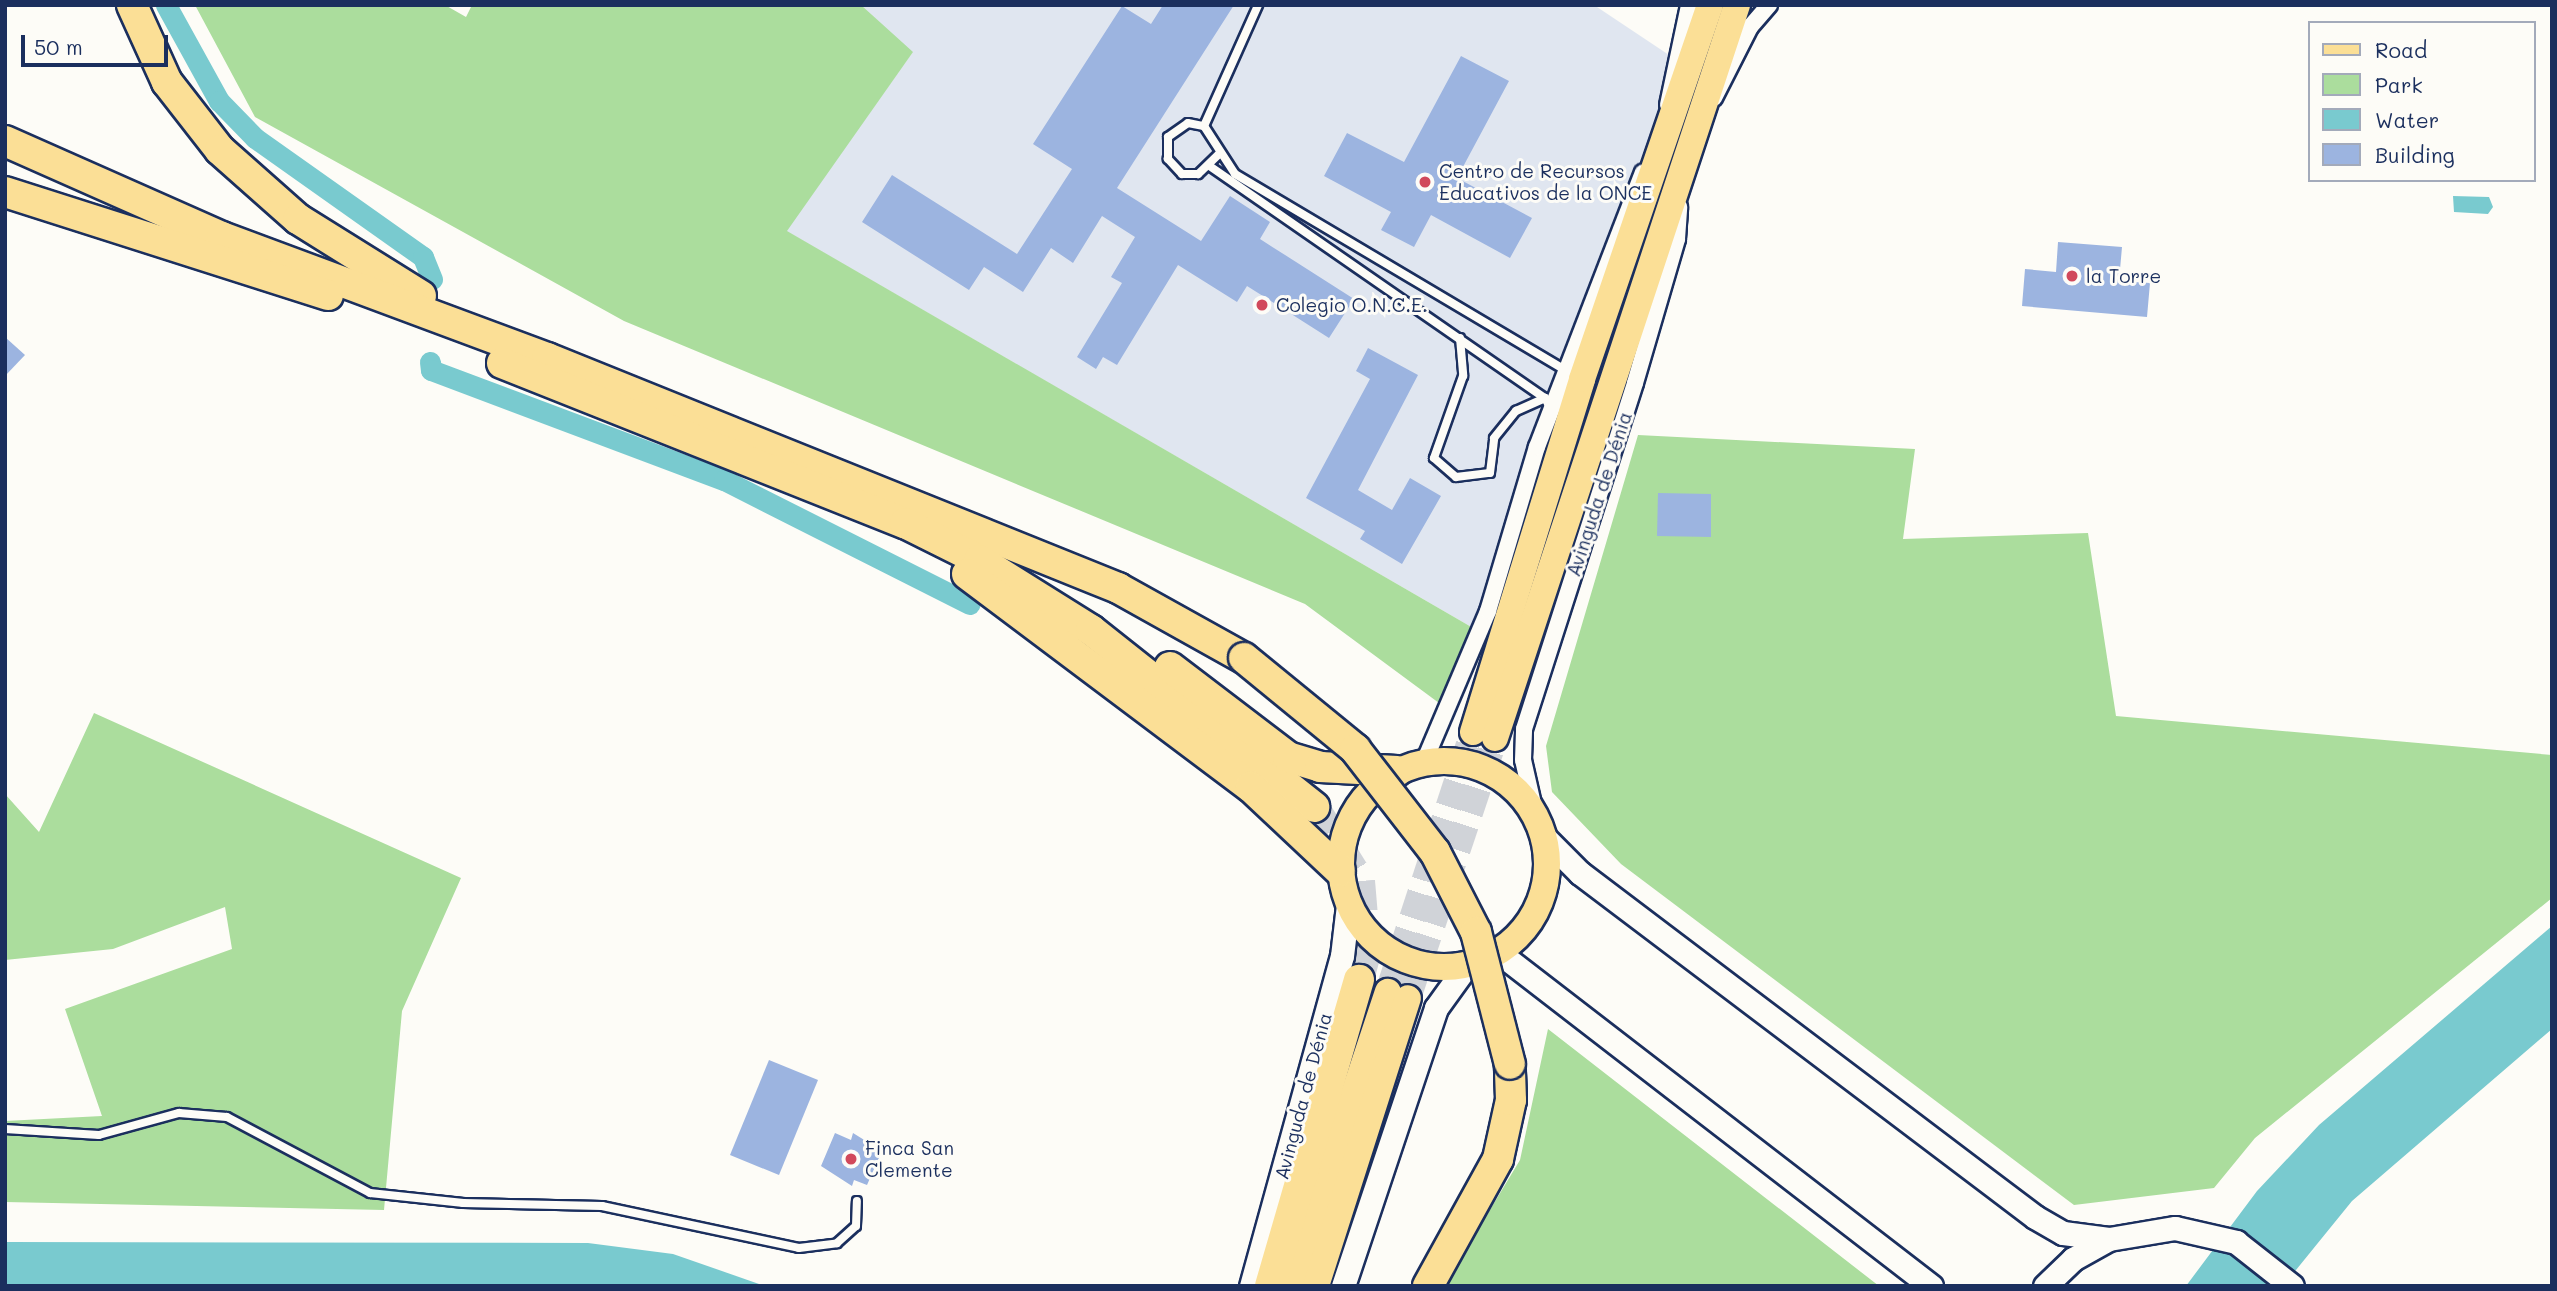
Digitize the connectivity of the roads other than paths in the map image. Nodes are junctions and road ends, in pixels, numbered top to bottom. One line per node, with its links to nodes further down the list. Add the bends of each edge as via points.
1 (132, 5): 18 (highway, via 167,82 252,181 364,264)
2 (1258, 5): 8 (lane)
3 (1689, 5): 10 (street, Avinguda de Dénia, via 1668,85)
4 (1710, 5): 10 (main road, Avinguda de Dénia)
5 (1737, 5): 7 (main road, Avinguda de Dénia)
6 (1769, 5): 7 (street, Avinguda de Dénia, via 1750,27 1728,77)
7 (1699, 120): 13 (main road, Avinguda de Dénia)
8 (1205, 126): 11 (lane); 12 (lane, via 1188,122 1177,128 1166,149 1182,174)
9 (5, 141): 15 (highway)
10 (1665, 143): 13 (main road, Avinguda de Dénia, via 1582,379 1484,735); 19 (street, Avinguda de Dénia, via 1636,181)
11 (1219, 154): 12 (lane); 19 (lane, via 1235,174)
12 (1211, 167): 17 (lane)
13 (1683, 169): 24 (street, Avinguda de Dénia, via 1677,239 1660,299 1524,729 1523,760)
14 (5, 192): 16 (highway)
15 (222, 237): 16 (highway); 18 (highway)
16 (357, 303): 21 (highway)
17 (1460, 338): 20 (lane); 20 (lane, via 1463,376 1434,457 1456,477 1490,473 1494,438 1516,411)
18 (547, 358): 21 (highway)
19 (1565, 370): 20 (street, Avinguda de Dénia)
20 (1548, 404): 22 (street, Avinguda de Dénia, via 1488,611)
21 (863, 499): 22 (highway, via 1047,580 1124,631 1288,757 1320,767); 23 (highway, via 1041,597); 25 (highway, via 1033,620 1251,787); 38 (highway, bridge, via 1118,588 1244,658 1355,749 1435,852 1476,932 1502,1012 1511,1100 1498,1159)
22 (1410, 766): 24 (main road, via 1480,766 1514,788); 25 (main road, via 1354,813)
23 (1314, 807)
24 (1540, 827): 27 (main road, via 1541,902); 32 (main road, via 1580,873 2035,1217 2063,1233)
25 (1340, 871): 26 (main road)
26 (1348, 905): 28 (main road, via 1387,951 1413,963); 33 (main road, Avinguda de Dénia, via 1342,956)
27 (1498, 952): 28 (main road); 39 (main road)
28 (1467, 965): 37 (main road, via 1437,1008)
29 (1359, 980): 34 (highway)
30 (5, 1129): 31 (lane, via 99,1135 179,1112 227,1117 370,1193 428,1202 602,1206 799,1248 837,1243 856,1226)
31 (857, 1201)
32 (2109, 1240): 40 (main road, via 2073,1259); 41 (main road, via 2149,1229 2215,1234 2261,1257)
33 (1251, 1286)
34 (1270, 1286)
35 (1290, 1286): 36 (main road, via 1398,995)
36 (1316, 1286)
37 (1343, 1286)
38 (1428, 1286)
39 (1931, 1286)
40 (2045, 1286)
41 (2292, 1286)

